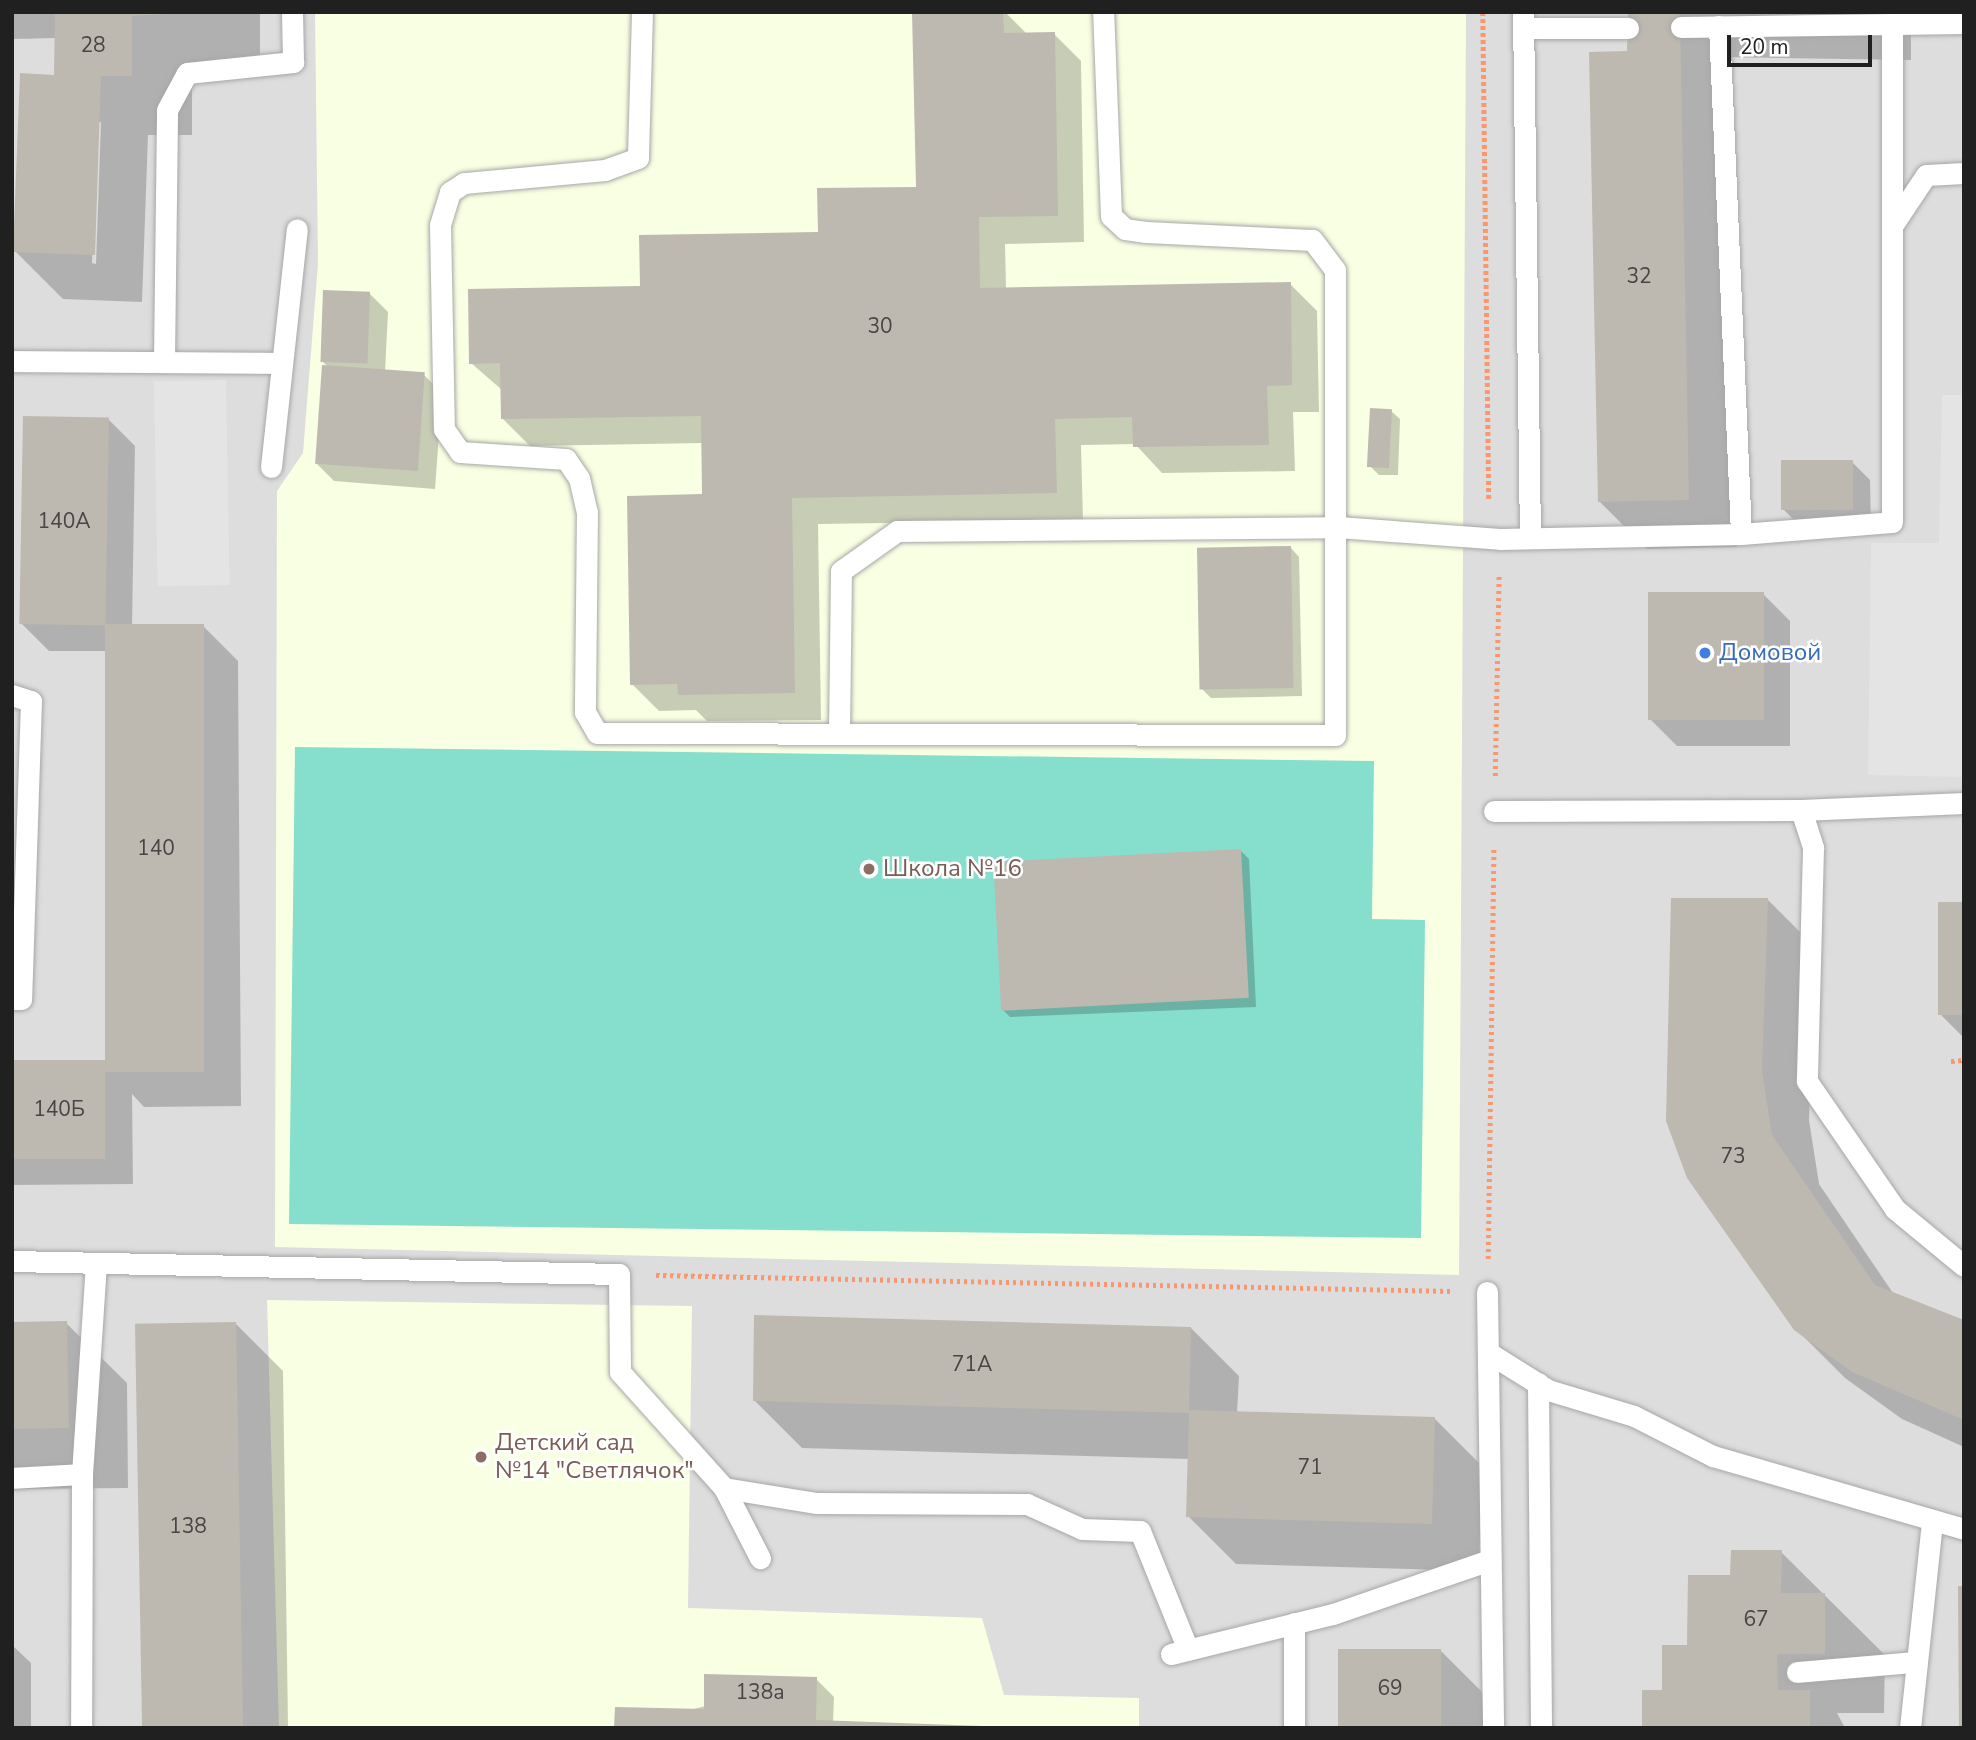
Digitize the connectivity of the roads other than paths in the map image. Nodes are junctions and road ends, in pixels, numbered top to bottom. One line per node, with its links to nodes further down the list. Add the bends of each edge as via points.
1 (292, 12): 14 (lane, via 293,62 187,73 167,110)
2 (642, 12): 21 (lane, via 638,158 605,170 489,176 450,192 440,225 444,429 460,452 566,459 579,478 587,512 585,712 597,733)
3 (1102, 12): 17 (lane, via 1111,216 1125,229 1146,232 1312,240 1335,270)
4 (1523, 20): 9 (lane); 19 (lane)
5 (1964, 23): 6 (lane)
6 (1892, 24): 7 (lane); 11 (lane)
7 (1719, 26): 8 (lane); 18 (lane)
8 (1681, 27)
9 (1628, 28)
10 (1964, 173): 11 (lane, via 1926,175)
11 (1891, 228): 18 (lane, via 1892,522)
12 (297, 229): 15 (lane)
13 (12, 361): 14 (lane)
14 (164, 361): 15 (lane)
15 (282, 363): 16 (lane)
16 (271, 467)
17 (1338, 527): 19 (lane); 21 (lane, via 897,531 841,571); 21 (lane, via 1335,735)
18 (1741, 534): 19 (lane)
19 (1530, 538)
20 (12, 695): 25 (lane, via 31,701 20,999)
21 (838, 734)
22 (1964, 803): 23 (lane)
23 (1801, 810): 24 (lane); 28 (lane, via 1813,848 1807,1081 1895,1209)
24 (1494, 811)
25 (12, 999)
26 (12, 1261): 27 (lane)
27 (96, 1263): 32 (lane); 34 (lane, via 619,1274 621,1372)
28 (1964, 1266)
29 (1487, 1292): 30 (lane)
30 (1489, 1353): 31 (lane); 38 (lane)
31 (1538, 1383): 35 (lane, via 1634,1416 1713,1456); 45 (lane)
32 (82, 1474): 33 (lane); 42 (lane)
33 (12, 1478)
34 (724, 1488): 37 (lane); 39 (lane, via 817,1503 1027,1504 1082,1529 1140,1531 1180,1652)
35 (1932, 1522): 36 (lane); 40 (lane, via 1931,1563)
36 (1964, 1529)
37 (760, 1558)
38 (1490, 1560): 39 (lane); 44 (lane)
39 (1294, 1623): 43 (lane)
40 (1914, 1662): 41 (lane); 46 (lane)
41 (1797, 1672)
42 (82, 1728)
43 (1294, 1728)
44 (1493, 1728)
45 (1541, 1728)
46 (1910, 1728)

